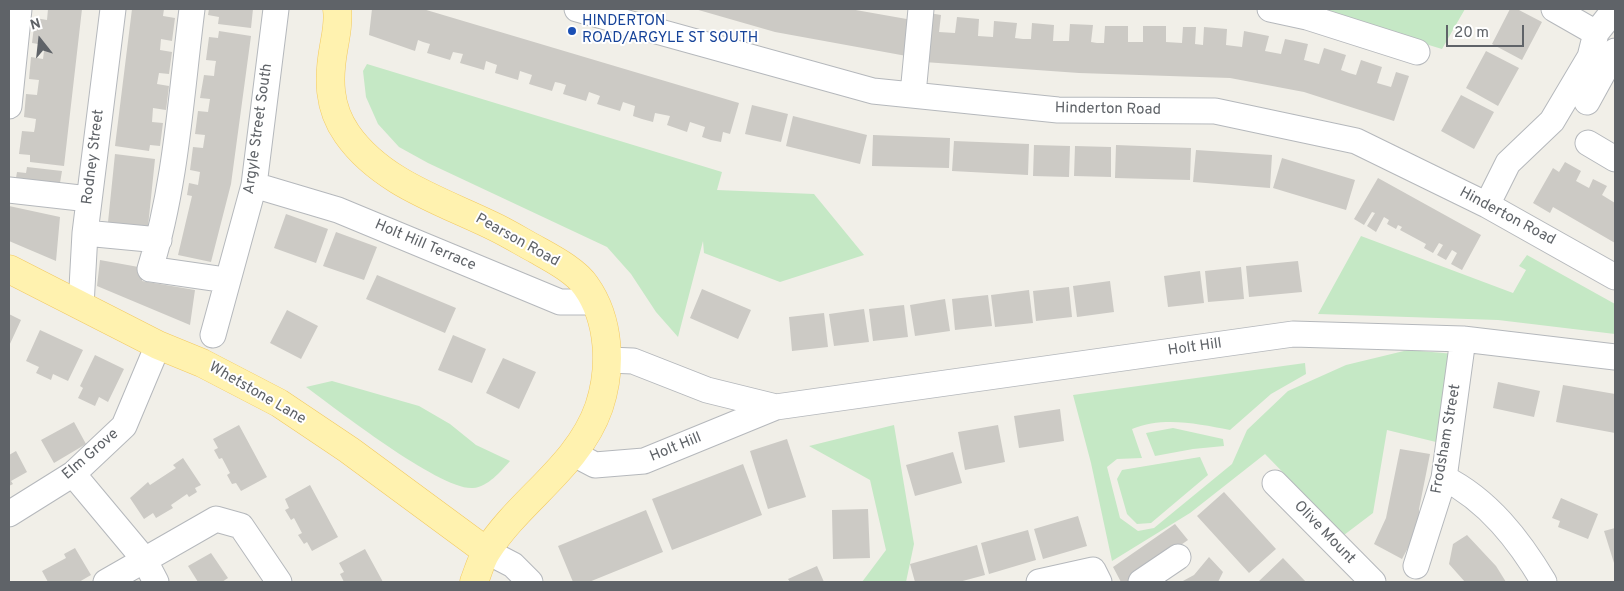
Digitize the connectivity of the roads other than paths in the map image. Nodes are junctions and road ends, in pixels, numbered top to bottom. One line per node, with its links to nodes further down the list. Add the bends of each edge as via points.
1 (18, 9): 16 (street)
2 (113, 9): 21 (street, Rodney Street)
3 (192, 9): 24 (street, via 169,189)
4 (276, 9): 19 (street, Argyle Street South)
5 (337, 9): 28 (main road, Pearson Road, via 330,69 331,103 346,133 370,160 420,192 557,261 585,284)
6 (577, 9): 14 (street, Hinderton Road, via 873,91)
7 (921, 9): 14 (street)
8 (1270, 9): 12 (street, via 1307,17)
9 (1554, 9): 11 (street)
10 (1615, 9): 11 (street)
11 (1596, 33): 22 (street, via 1590,57 1552,121 1508,163)
12 (1417, 52)
13 (1615, 52): 15 (street)
14 (913, 94): 22 (street, Hinderton Road, via 1058,110 1215,111 1356,141)
15 (1587, 102)
16 (9, 106)
17 (1588, 143): 18 (street)
18 (1615, 159)
19 (254, 185): 27 (street, Argyle Street South); 28 (street, Holt Hill Terrace, via 338,210 560,302)
20 (9, 190): 21 (street)
21 (89, 199): 23 (street, Rodney Street)
22 (1487, 205): 26 (street, Hinderton Road)
23 (85, 233): 24 (street); 29 (street, Rodney Street)
24 (159, 240): 27 (street, via 150,269)
25 (9, 269): 29 (main road, Whetstone Lane)
26 (1615, 277)
27 (226, 280): 30 (street, Argyle Street South)
28 (595, 302): 34 (main road, Pearson Road, via 606,332)
29 (81, 306): 32 (main road, Whetstone Lane)
30 (213, 335)
31 (1463, 339): 33 (street, Holt Hill); 35 (street, Holt Hill, via 1293,334); 38 (street, Frodsham Street)
32 (158, 345): 37 (street, Elm Grove, via 124,426); 41 (main road, Whetstone Lane, via 202,363 278,402)
33 (1615, 357)
34 (608, 360): 35 (street, Holt Hill, via 633,361 707,390); 36 (main road, Pearson Road, via 599,406)
35 (776, 407): 36 (street, Holt Hill, via 644,461 595,465)
36 (574, 454): 41 (main road, Pearson Road)
37 (73, 474): 40 (street, Elm Grove); 43 (street)
38 (1444, 478): 44 (street, Frodsham Street); 54 (street, via 1462,487 1500,520 1528,555)
39 (1275, 482): 46 (street, Olive Mount)
40 (9, 514)
41 (486, 551): 50 (main road, Pearson Road); 51 (street, via 514,565)
42 (1178, 557): 53 (street)
43 (144, 559): 47 (street); 48 (street); 49 (street, via 216,519 241,526)
44 (1416, 566)
45 (1096, 576): 52 (street)
46 (1362, 579)
47 (106, 582)
48 (156, 582)
49 (279, 582)
50 (474, 582)
51 (530, 582)
52 (1039, 582)
53 (1141, 582)
54 (1544, 582)

